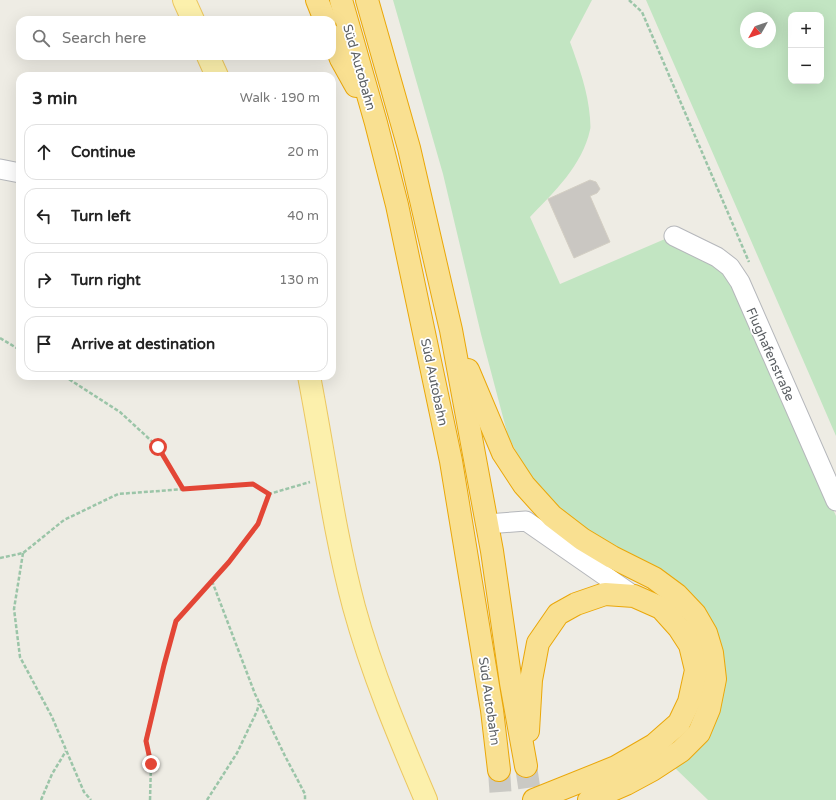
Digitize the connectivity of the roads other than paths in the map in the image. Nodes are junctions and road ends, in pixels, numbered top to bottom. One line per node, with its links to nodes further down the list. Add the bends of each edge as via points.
1 (184, 0): 5 (main road)
2 (317, 0): 6 (highway)
3 (341, 0): 10 (highway, Süd Autobahn)
4 (367, 0): 14 (highway, Süd Autobahn, via 408,148)
5 (191, 16)
6 (323, 16)
7 (336, 45): 10 (highway)
8 (210, 60): 9 (main road)
9 (215, 72)
10 (376, 123): 19 (highway, Süd Autobahn, via 397,206 451,461)
11 (0, 169): 12 (street)
12 (16, 171)
13 (674, 236): 16 (street, Flughafenstraße, via 717,257 730,267 740,282)
14 (451, 330): 17 (highway, Süd Autobahn); 22 (highway, via 504,453 524,485 552,516 582,538 612,557 654,578 677,595 695,614 706,633 712,653 715,679 710,709 699,733 681,751 652,770)
15 (311, 380): 20 (main road, via 327,477 354,607 368,654)
16 (836, 501)
17 (487, 524): 18 (street, via 526,521); 18 (highway, Süd Autobahn, via 526,766 531,680 538,642 558,614 576,604 605,594)
18 (634, 596): 21 (highway, via 661,608 680,628 690,645 696,670 689,702 679,722 654,745 616,767)
19 (499, 770)
20 (426, 800)
21 (534, 800)
22 (589, 800)

